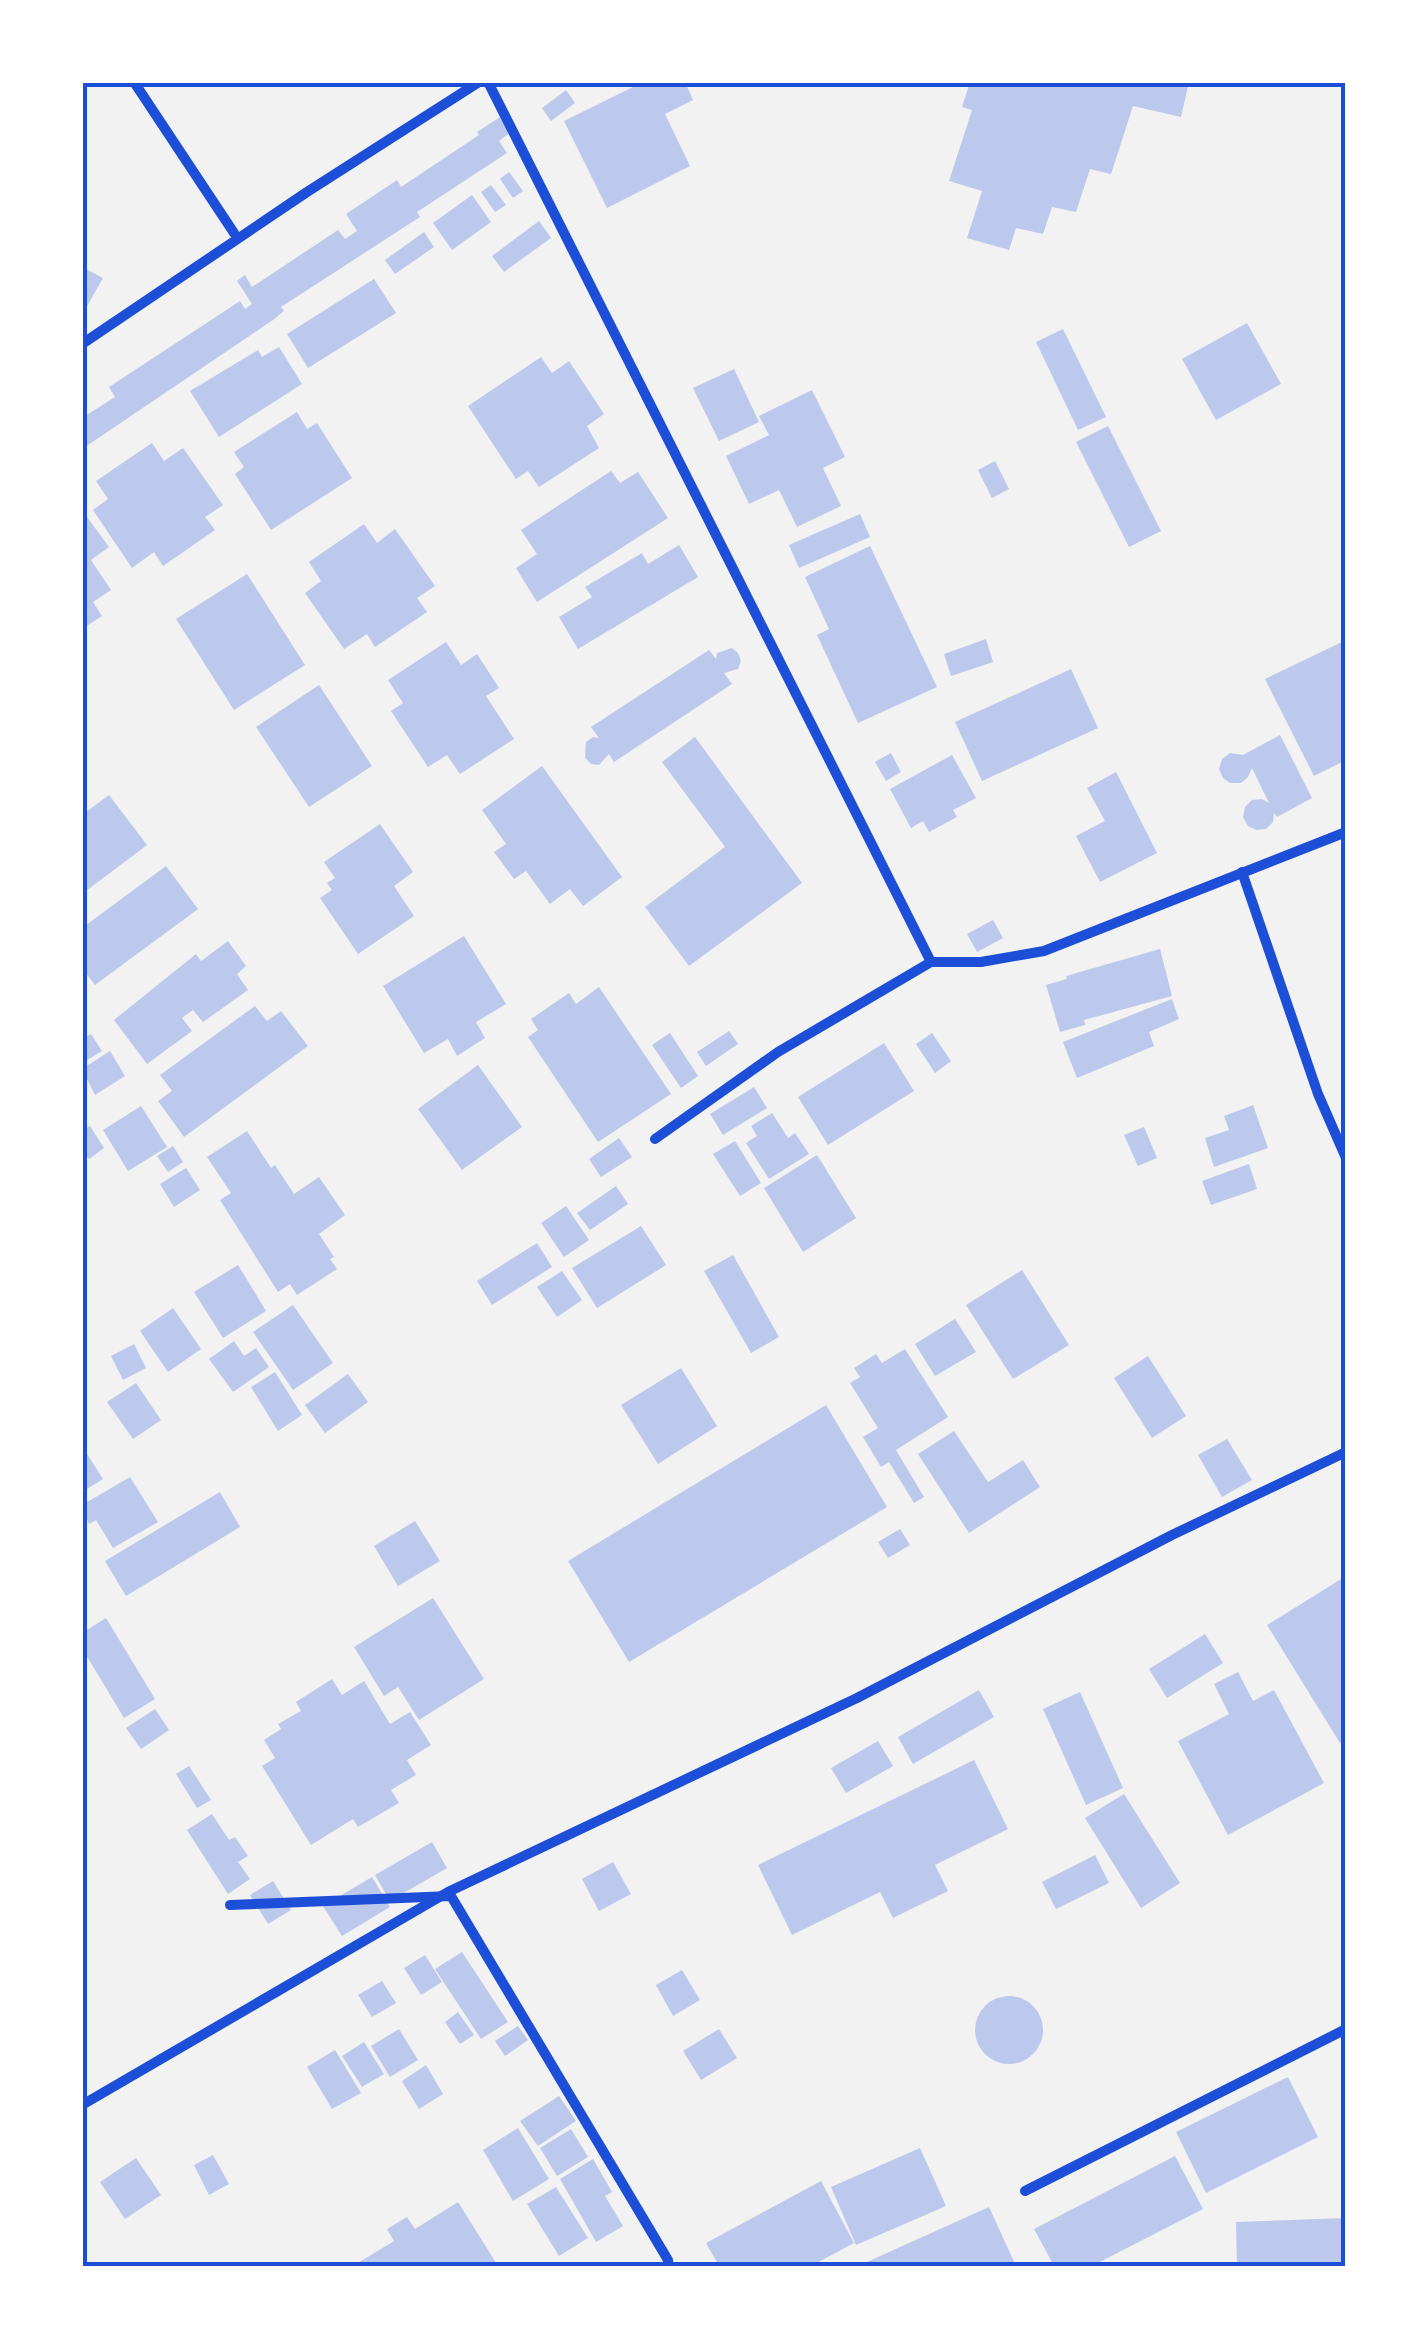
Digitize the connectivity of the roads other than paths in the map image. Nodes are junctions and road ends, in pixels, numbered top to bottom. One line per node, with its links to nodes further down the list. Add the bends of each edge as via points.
1 (134, 82): 4 (street)
2 (479, 82): 5 (street)
3 (488, 82): 8 (street)
4 (234, 233)
5 (82, 344)
6 (1346, 832): 7 (street)
7 (1242, 872): 8 (street, via 1044,951); 10 (street)
8 (931, 962): 9 (street, via 778,1052)
9 (655, 1139)
10 (1346, 1158)
11 (1346, 1452): 14 (street, via 857,1698 448,1892)
12 (230, 1905): 16 (street, via 451,1896)
13 (1346, 2029): 15 (street)
14 (82, 2104)
15 (1025, 2191)
16 (668, 2266)

